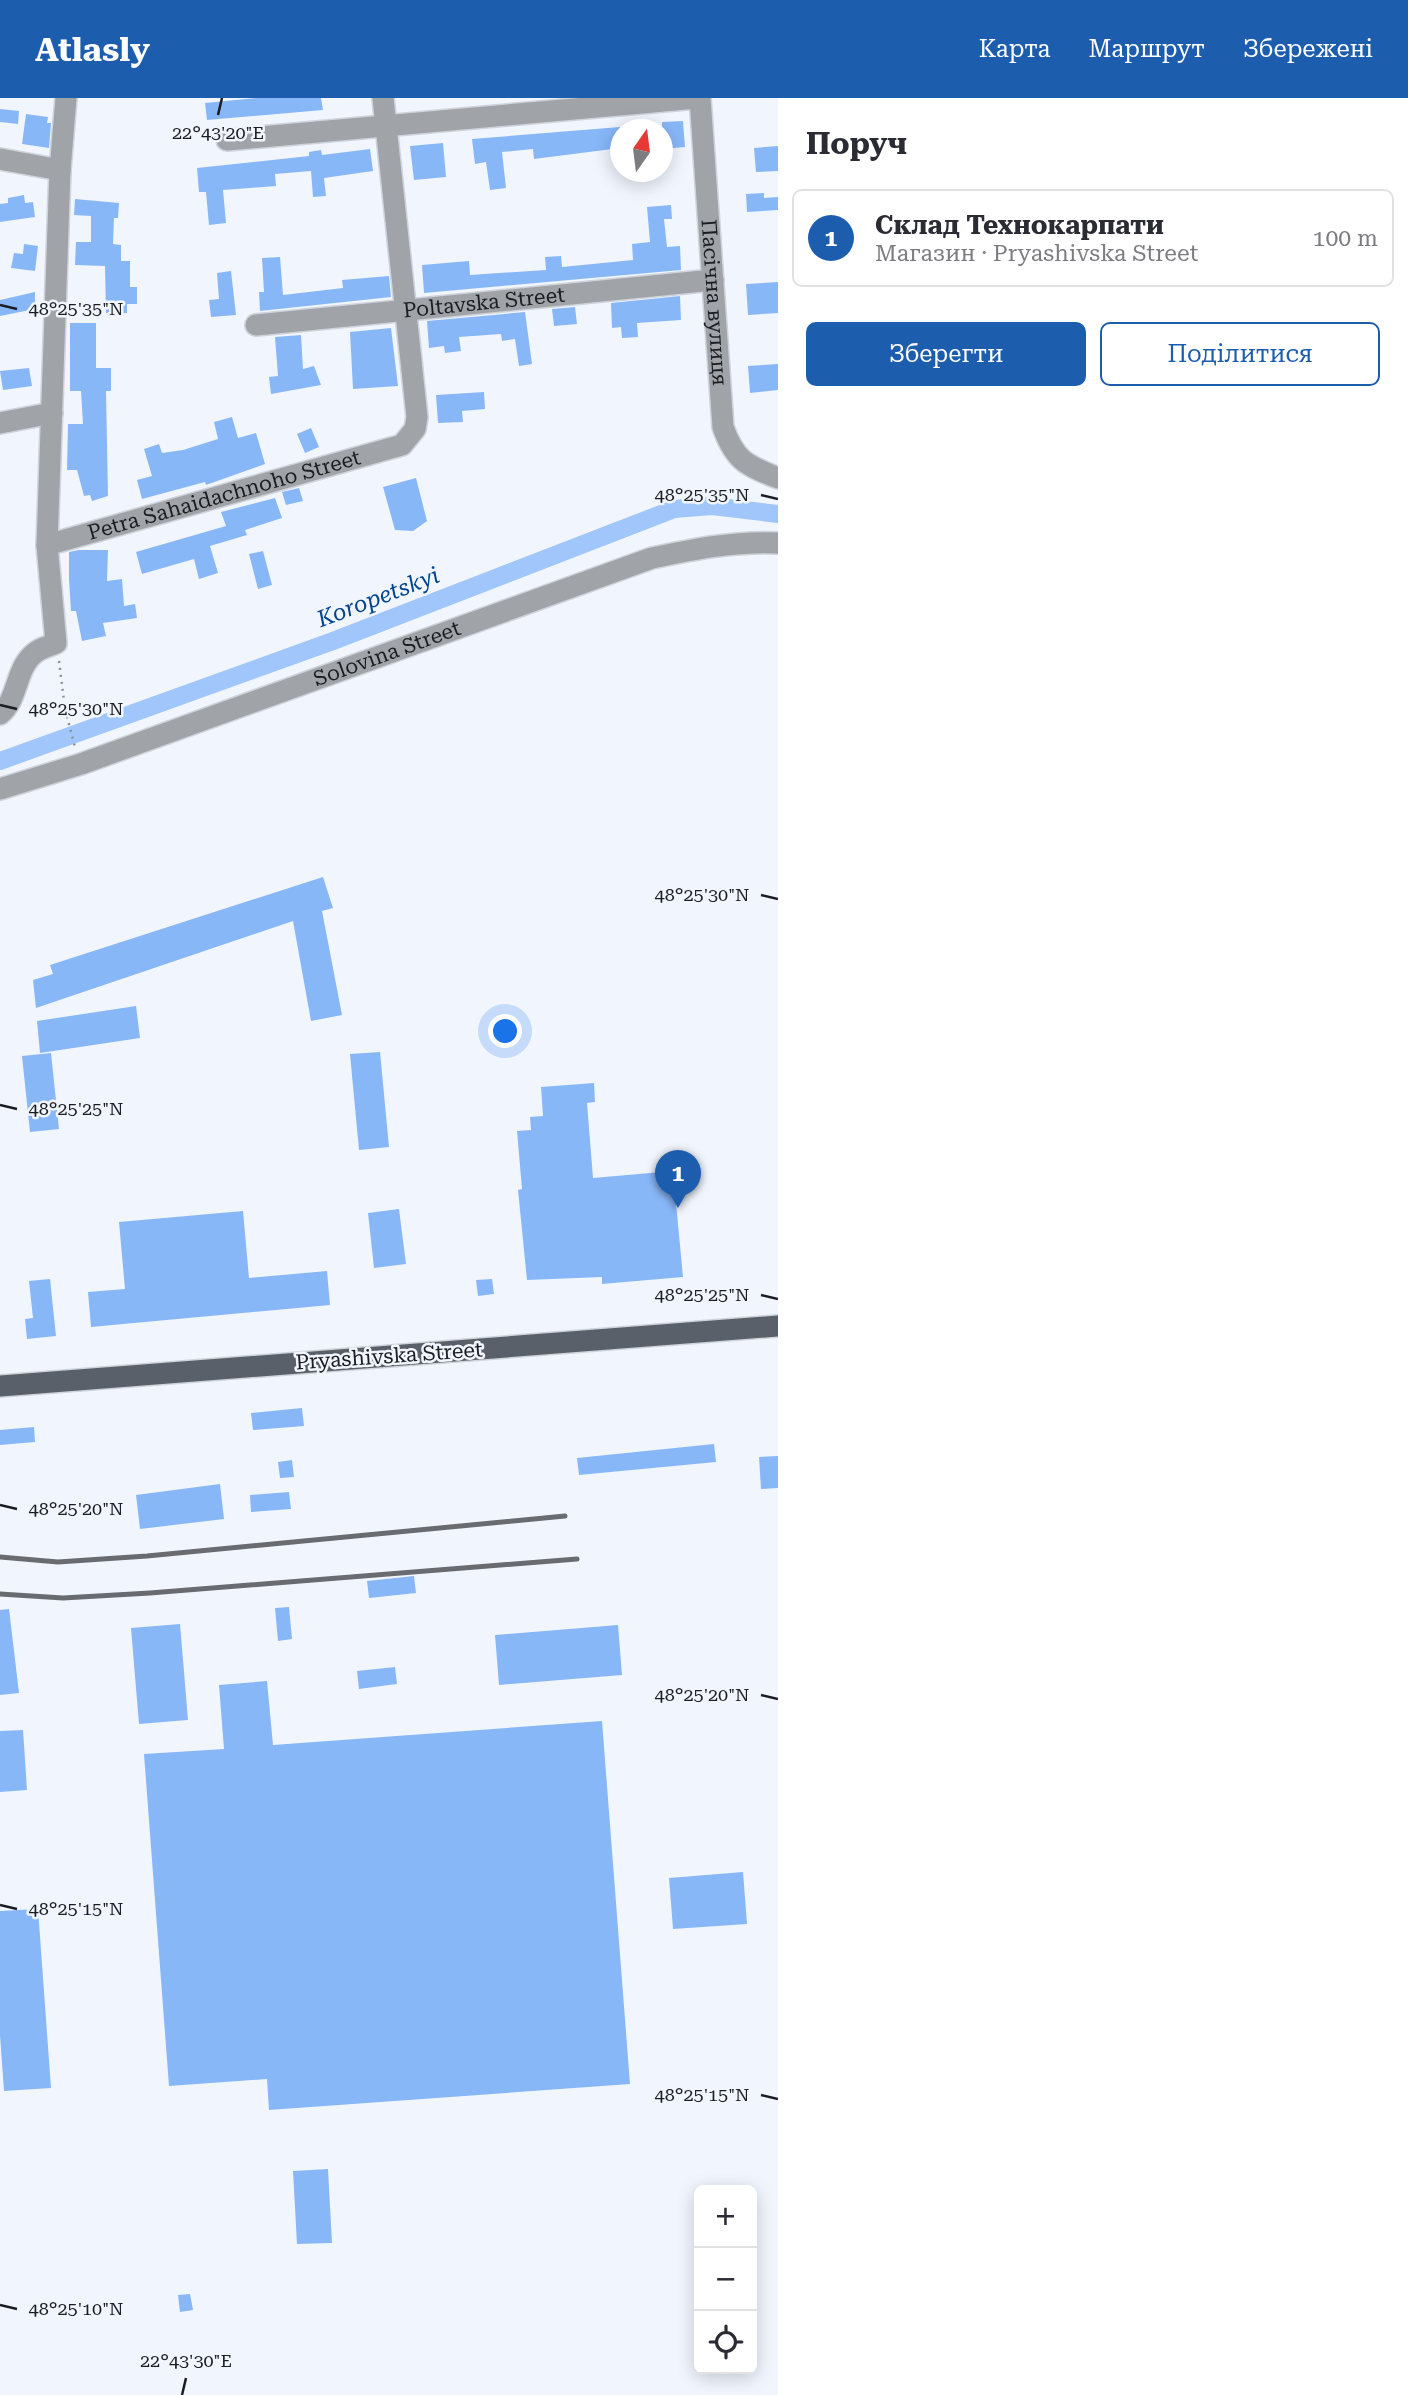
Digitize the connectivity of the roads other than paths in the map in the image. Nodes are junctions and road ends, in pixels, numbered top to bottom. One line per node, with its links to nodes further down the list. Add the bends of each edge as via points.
1 (66, 98): 7 (street)
2 (383, 98): 4 (street)
3 (698, 98): 4 (street); 8 (street, Пасічна вулиця)
4 (386, 126): 5 (street); 9 (street)
5 (227, 140)
6 (0, 159): 7 (street)
7 (60, 170): 11 (street)
8 (713, 280): 9 (street, Poltavska Street); 13 (street, Пасічна вулиця, via 723,427 730,447 744,464)
9 (406, 310): 10 (street, Poltavska Street); 15 (street, Petra Sahaidachnoho Street, via 417,417 402,445)
10 (256, 325)
11 (52, 413): 12 (street); 15 (street)
12 (0, 423)
13 (778, 478)
14 (778, 542): 17 (street, Solovina Street, via 711,545 652,558 93,760)
15 (47, 545): 16 (street, via 56,643 34,653)
16 (0, 715)
17 (0, 789)
18 (778, 1326): 19 (main road, Pryashivska Street)
19 (0, 1386)

